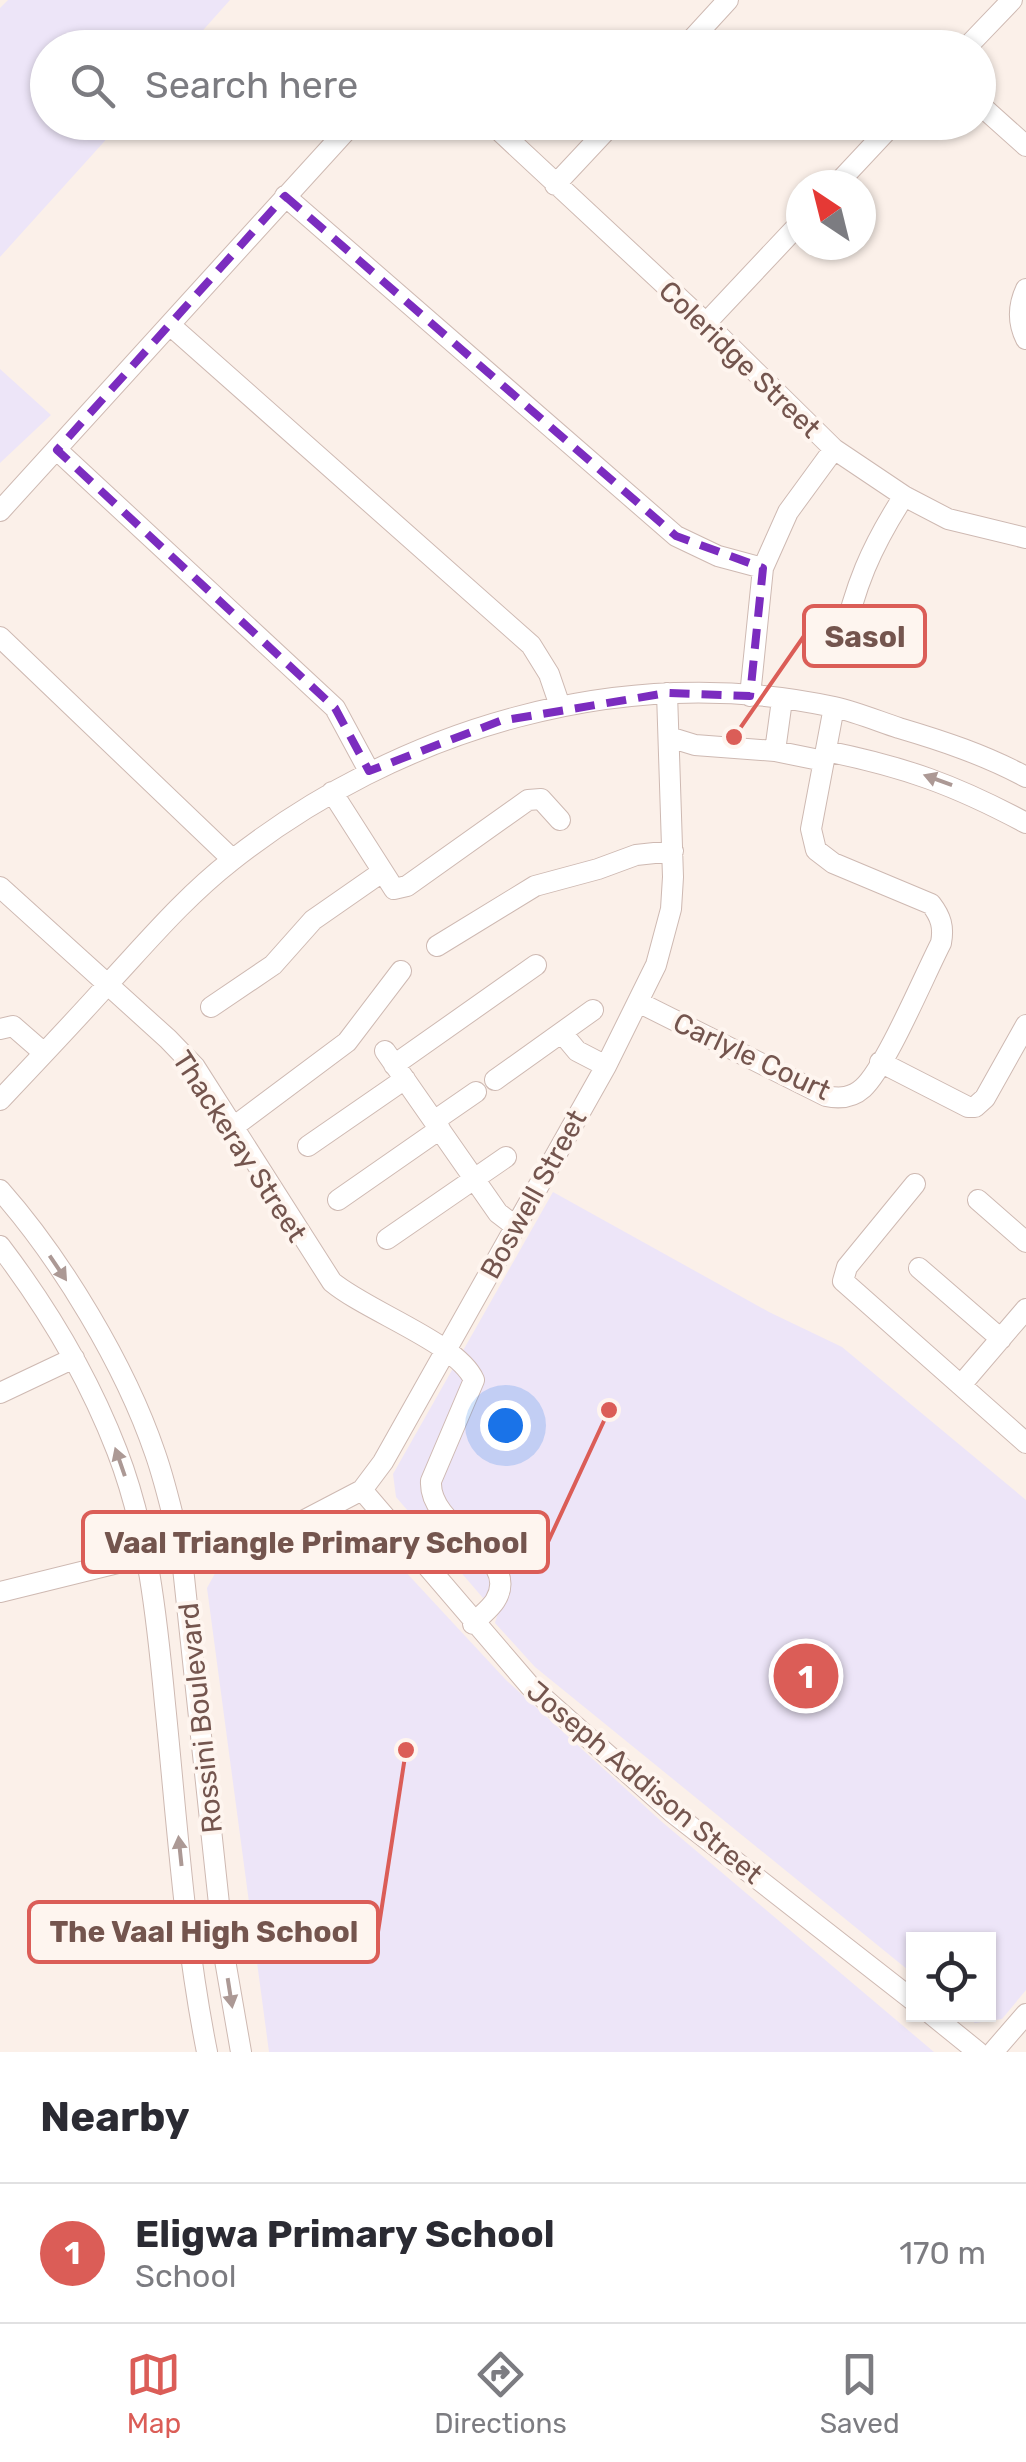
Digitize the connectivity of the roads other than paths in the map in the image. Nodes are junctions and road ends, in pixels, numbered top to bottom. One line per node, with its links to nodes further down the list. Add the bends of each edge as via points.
1 (728, 0): 3 (street)
2 (1012, 0): 4 (street)
3 (700, 30)
4 (983, 30)
5 (996, 119): 10 (street)
6 (337, 140): 13 (street)
7 (509, 140): 12 (street, Coleridge Street)
8 (597, 140): 12 (street)
9 (878, 140): 11 (street)
10 (1026, 146)
11 (850, 170)
12 (555, 185): 16 (street, Coleridge Street)
13 (285, 196): 17 (street); 24 (street, via 655,520 697,548)
14 (786, 238): 16 (street)
15 (1026, 289): 18 (street, via 1020,318)
16 (706, 323): 19 (street, Coleridge Street)
17 (170, 325): 20 (street); 30 (street, via 531,645)
18 (1026, 339)
19 (834, 449): 21 (street, Coleridge Street); 24 (street, via 788,512)
20 (57, 450): 22 (street); 35 (street, via 335,708)
21 (904, 496): 23 (street, Coleridge Street, via 948,519); 26 (street, via 862,572)
22 (0, 512)
23 (1026, 538)
24 (763, 568): 28 (street)
25 (0, 637): 41 (street)
26 (842, 646)
27 (667, 693): 28 (street); 30 (street); 32 (street, Boswell Street)
28 (750, 696): 29 (street)
29 (782, 700): 31 (street); 33 (street)
30 (560, 706): 35 (street, via 500,721)
31 (834, 708): 34 (street, Carlyle Court); 36 (street, via 942,740)
32 (670, 737): 33 (street, via 695,746); 40 (street, Boswell Street)
33 (774, 752): 34 (street)
34 (825, 756): 39 (street, one-way to 34, via 947,783 887,763); 55 (street, Carlyle Court, via 812,829 816,850 834,864 919,897 941,920 940,943)
35 (368, 771): 37 (street)
36 (1026, 777)
37 (332, 792): 41 (street); 42 (street)
38 (560, 820): 42 (street, via 541,799 528,800 402,888 394,889)
39 (1026, 823)
40 (673, 851): 44 (street, via 636,855 535,886); 48 (street, Boswell Street, via 671,909)
41 (232, 860): 47 (street)
42 (382, 872): 49 (street, via 313,920 273,965)
43 (0, 887): 47 (street, Thackeray Street)
44 (437, 946)
45 (536, 965): 56 (street)
46 (401, 970): 62 (street, via 346,1042)
47 (108, 984): 54 (street); 62 (street, Thackeray Street, via 195,1068)
48 (640, 1003): 55 (street, Carlyle Court, via 826,1096 853,1094); 57 (street, Boswell Street)
49 (211, 1008)
50 (593, 1010): 53 (street)
51 (1026, 1026): 55 (street, via 975,1107)
52 (0, 1029): 54 (street, via 12,1026)
53 (562, 1033): 57 (street, via 577,1051); 58 (street)
54 (44, 1053): 60 (street)
55 (880, 1062)
56 (395, 1065): 61 (street); 63 (street)
57 (606, 1066): 70 (street, Boswell Street)
58 (496, 1080)
59 (476, 1092): 61 (street)
60 (0, 1100)
61 (437, 1125): 65 (street); 68 (street)
62 (232, 1128): 77 (street, Thackeray Street, via 332,1282)
63 (308, 1146)
64 (506, 1157): 65 (street)
65 (474, 1178): 70 (street); 71 (street)
66 (915, 1184): 79 (street, via 847,1267 843,1281)
67 (0, 1190): 83 (street, Rossini Boulevard, one-way to 83, via 64,1276 134,1402)
68 (338, 1200)
69 (978, 1200): 72 (street)
70 (515, 1226): 77 (street, Boswell Street)
71 (387, 1239)
72 (1026, 1242)
73 (0, 1246): 78 (street, Rossini Boulevard)
74 (919, 1268): 76 (street)
75 (1026, 1309): 76 (street)
76 (1001, 1339): 79 (street)
77 (446, 1349): 82 (street, Boswell Street); 86 (street, via 474,1380 430,1494 498,1567 502,1582)
78 (74, 1358): 80 (street); 84 (street, Rossini Boulevard, one-way to 78, via 117,1452)
79 (962, 1385): 81 (street)
80 (0, 1393)
81 (1026, 1443)
82 (362, 1490): 83 (street, Boswell Street, via 295,1525); 86 (street, Joseph Addison Street)
83 (181, 1549): 84 (street, Boswell Street); 91 (street, Rossini Boulevard, one-way to 91)
84 (146, 1556): 85 (street, Boswell Street); 90 (street, Rossini Boulevard, one-way to 84)
85 (0, 1592)
86 (473, 1624): 87 (street, Joseph Addison Street, via 612,1761)
87 (906, 1995)
88 (1026, 2014): 93 (street)
89 (940, 2022): 92 (street)
90 (207, 2052)
91 (241, 2052)
92 (978, 2052)
93 (993, 2052)

